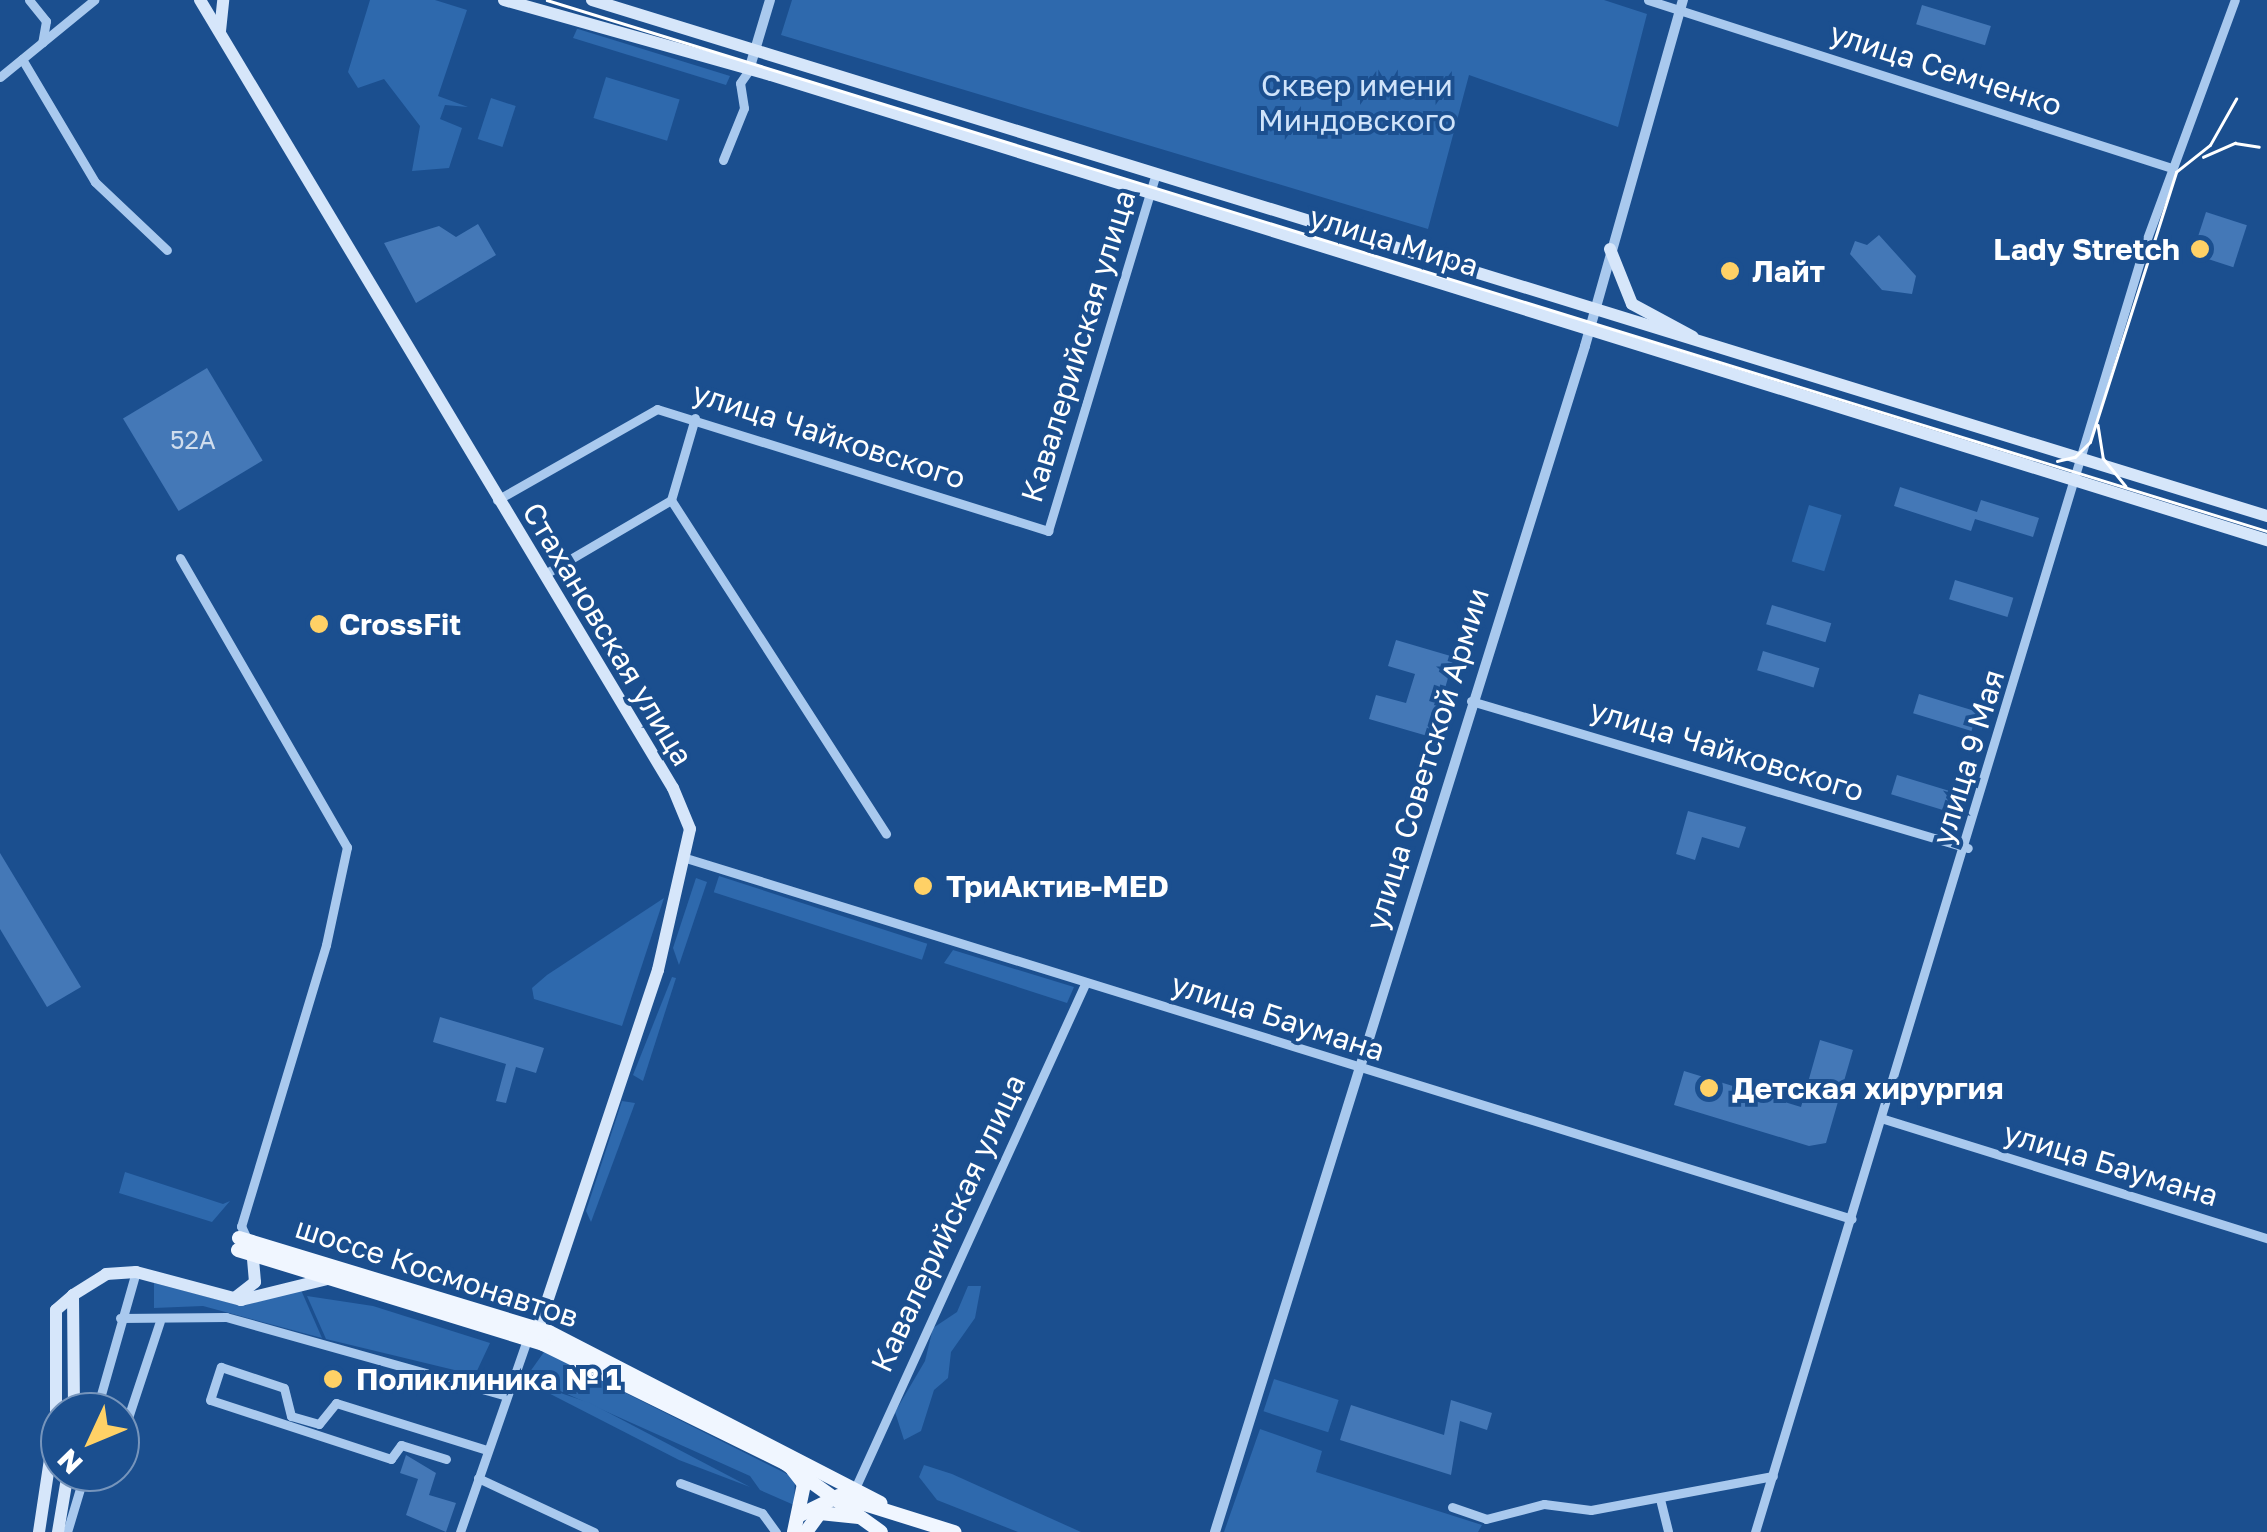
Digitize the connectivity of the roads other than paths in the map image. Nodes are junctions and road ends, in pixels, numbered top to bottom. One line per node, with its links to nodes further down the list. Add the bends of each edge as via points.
1 (29, 0): 11 (street, via 46,21)
2 (94, 0): 11 (street)
3 (200, 0): 12 (main road, Стахановская улица)
4 (223, 0): 12 (main road)
5 (504, 0): 15 (main road, улица Мира)
6 (592, 0): 13 (main road, улица Мира)
7 (770, 0): 13 (street)
8 (1648, 0): 10 (street, улица Семченко)
9 (2236, 0): 18 (street, улица 9 Мая)
10 (1682, 6): 18 (street, улица Семченко); 21 (street, улица Советской Армии)
11 (42, 43): 14 (street)
12 (224, 43): 29 (main road, Стахановская улица)
13 (754, 50): 15 (street); 19 (main road, улица Мира)
14 (22, 59): 16 (street); 22 (street, via 95,182)
15 (748, 70): 17 (street, via 740,82 744,108); 20 (main road, улица Мира)
16 (0, 76)
17 (722, 160)
18 (2172, 168): 27 (street, улица 9 Мая)
19 (1156, 174): 20 (street, Кавалерийская улица); 23 (main road, улица Мира)
20 (1150, 192): 24 (main road, улица Мира); 32 (street, Кавалерийская улица)
21 (1610, 248): 23 (street, улица Советской Армии); 25 (main road, via 1640,312)
22 (166, 250)
23 (1592, 308): 24 (street, улица Советской Армии); 25 (main road, улица Мира)
24 (1589, 328): 28 (main road, улица Мира); 36 (street, улица Советской Армии)
25 (1698, 342): 27 (main road, улица Мира)
26 (695, 418): 29 (street, улица Чайковского, via 640,412); 30 (street); 32 (street, улица Чайковского)
27 (2083, 460): 28 (street, улица 9 Мая); 31 (main road, улица Мира)
28 (2079, 482): 33 (main road, улица Мира); 38 (street, улица 9 Мая)
29 (497, 500): 35 (main road, Стахановская улица)
30 (671, 500): 35 (street); 37 (street)
31 (2267, 516)
32 (1048, 531)
33 (2267, 540)
34 (180, 558): 45 (street, via 348,848 326,945 241,1226)
35 (545, 574): 39 (main road, Стахановская улица, via 679,798 690,829)
36 (1472, 701): 38 (street, улица Чайковского); 41 (street, улица Советской Армии)
37 (886, 834)
38 (1968, 848): 42 (street, улица 9 Мая)
39 (689, 859): 40 (street, улица Баумана); 52 (main road, Стахановская улица)
40 (1085, 984): 41 (street, улица Баумана); 64 (street, Кавалерийская улица)
41 (1358, 1068): 43 (street, улица Баумана); 85 (street, улица Советской Армии)
42 (1884, 1119): 43 (street, улица 9 Мая); 44 (street, улица Баумана)
43 (1852, 1219): 61 (street, улица 9 Мая)
44 (2267, 1238)
45 (245, 1246): 47 (main road, шоссе Космонавтов); 49 (main road, via 253,1286); 52 (main road, шоссе Космонавтов)
46 (136, 1272): 48 (main road, via 106,1274); 49 (main road); 50 (street)
47 (327, 1279): 49 (main road); 53 (main road, шоссе Космонавтов)
48 (73, 1295): 54 (main road); 75 (main road, via 56,1310 56,1420)
49 (228, 1298)
50 (120, 1318): 51 (street); 55 (street)
51 (160, 1321): 56 (street); 57 (street, via 196,1312 226,1317)
52 (539, 1332): 53 (main road); 64 (main road, шоссе Космонавтов)
53 (526, 1342): 57 (street); 60 (main road, шоссе Космонавтов)
54 (74, 1392)
55 (101, 1392)
56 (137, 1392)
57 (504, 1395): 58 (street)
58 (487, 1450): 59 (street, via 336,1403 318,1424 291,1416 284,1388 221,1367 210,1400 391,1459 401,1445); 62 (street)
59 (446, 1459)
60 (785, 1463): 67 (main road, шоссе Космонавтов); 71 (main road, via 804,1484)
61 (1774, 1476): 68 (street); 87 (street, улица 9 Мая)
62 (478, 1478): 78 (street); 79 (street)
63 (680, 1483): 80 (street, via 762,1514)
64 (857, 1484): 69 (main road, шоссе Космонавтов)
65 (65, 1492): 76 (main road)
66 (79, 1492): 77 (street)
67 (840, 1496): 69 (main road, шоссе Космонавтов); 71 (main road); 72 (main road, шоссе Космонавтов)
68 (1660, 1499): 73 (street, via 1591,1510 1544,1504); 74 (street)
69 (880, 1503): 84 (main road, шоссе Космонавтов)
70 (1452, 1507): 73 (street)
71 (800, 1515): 81 (main road)
72 (868, 1520): 82 (main road, via 830,1511); 83 (main road, шоссе Космонавтов)
73 (1486, 1520): 86 (street)
74 (1668, 1531)
75 (39, 1532)
76 (58, 1532)
77 (67, 1532)
78 (460, 1532)
79 (594, 1532)
80 (776, 1532)
81 (794, 1532)
82 (806, 1532)
83 (881, 1532)
84 (954, 1532)
85 (1214, 1532)
86 (1484, 1532)
87 (1755, 1532)

